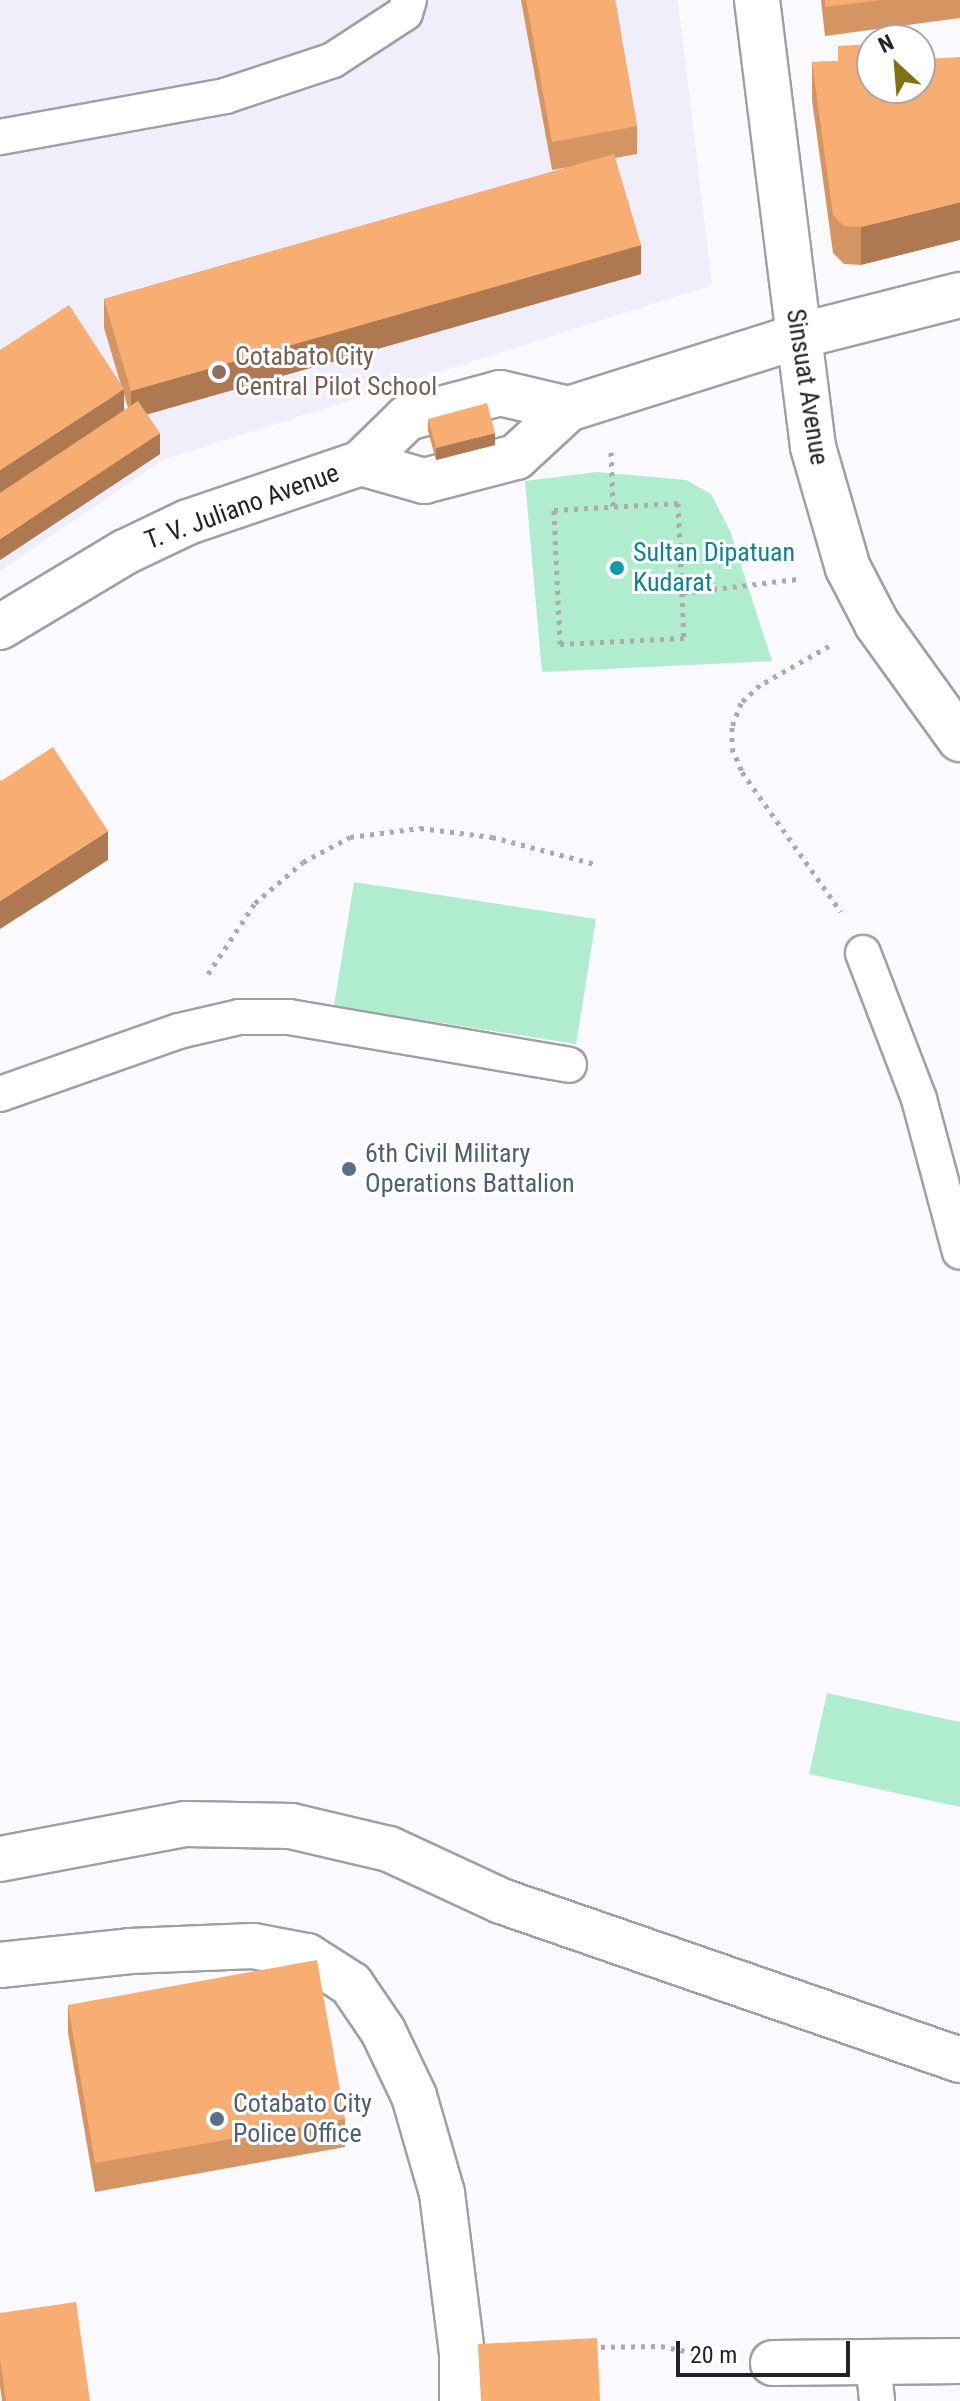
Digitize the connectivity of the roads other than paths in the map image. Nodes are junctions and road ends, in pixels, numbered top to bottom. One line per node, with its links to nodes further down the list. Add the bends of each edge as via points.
1 (409, 0): 3 (lane, via 405,13 333,60 225,96)
2 (757, 0): 5 (street, Sinsuat Avenue)
3 (0, 137)
4 (960, 295): 5 (street, T. V. Juliano Avenue)
5 (799, 336): 6 (street, T. V. Juliano Avenue); 9 (street, Sinsuat Avenue, via 813,447 848,568 877,624)
6 (568, 409): 7 (street, T. V. Juliano Avenue, via 500,393 407,418); 7 (street, T. V. Juliano Avenue, via 516,457 424,481)
7 (361, 463): 8 (street, T. V. Juliano Avenue, via 188,522 125,552)
8 (0, 627)
9 (960, 739)
10 (863, 953): 13 (lane, via 919,1099)
11 (569, 1065): 12 (lane, via 289,1017 239,1017 179,1031)
12 (0, 1094)
13 (960, 1252)
14 (0, 1859): 16 (street, via 186,1824 291,1826 389,1849 501,1901)
15 (0, 1965): 20 (street, via 130,1951 253,1946 307,1956 351,1984 383,2031 414,2096 442,2193 462,2354)
16 (960, 2060)
17 (960, 2361): 19 (street)
18 (773, 2363): 19 (street)
19 (875, 2382)
20 (462, 2401)

